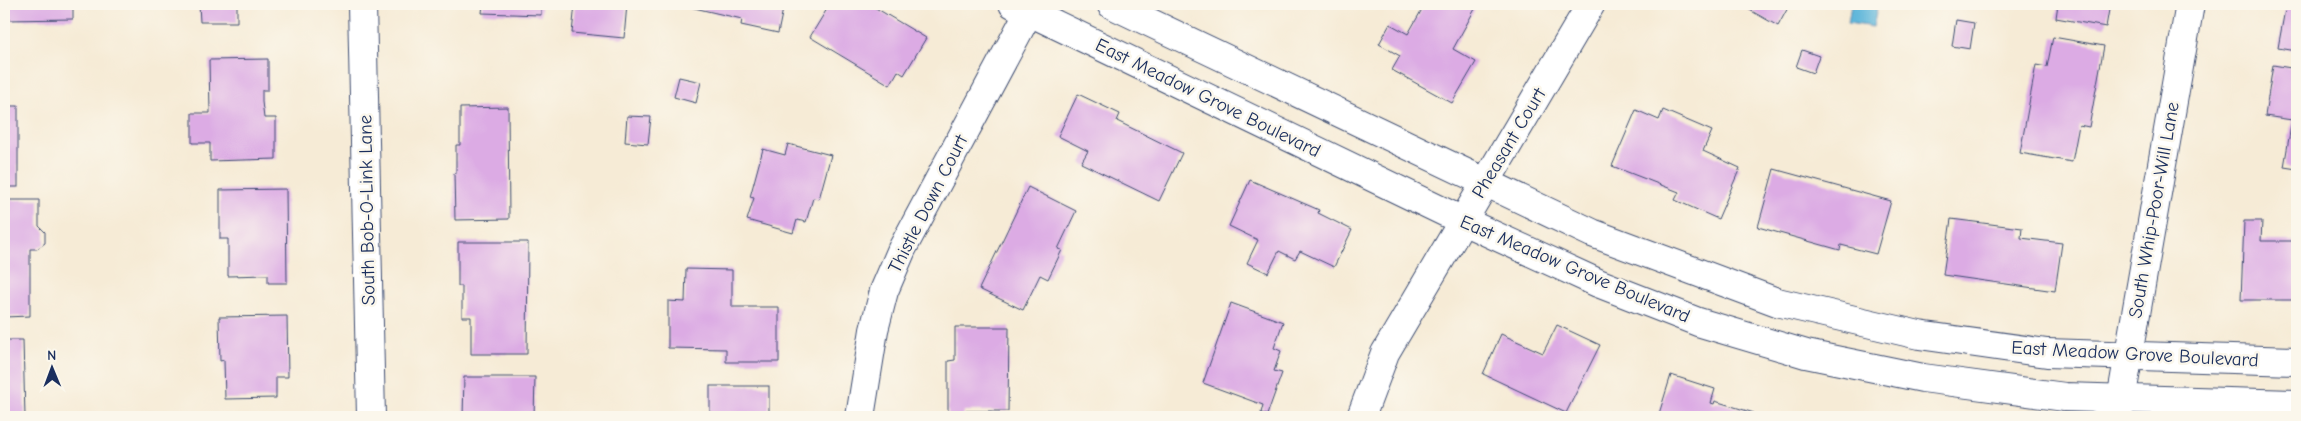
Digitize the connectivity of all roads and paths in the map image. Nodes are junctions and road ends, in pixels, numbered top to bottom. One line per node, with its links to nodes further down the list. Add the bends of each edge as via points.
1 (362, 4): 12 (street, South Bob-O-Link Lane)
2 (1111, 4): 6 (street, East Meadow Grove Boulevard)
3 (1591, 4): 6 (street, Pheasant Court)
4 (2190, 4): 8 (street, South Whip-Poor-Will Lane)
5 (1025, 6): 7 (street, East Meadow Grove Boulevard); 13 (street, Thistle Down Court, via 902,249 888,283 874,330)
6 (1486, 181): 7 (street, Pheasant Court); 8 (street, East Meadow Grove Boulevard, via 1592,233 1777,302 1919,336 2047,353)
7 (1463, 221): 11 (street, East Meadow Grove Boulevard, via 1598,283 1698,322 1806,354 1923,378); 14 (street, Pheasant Court, via 1385,353)
8 (2128, 357): 9 (street, East Meadow Grove Boulevard); 11 (street, South Whip-Poor-Will Lane)
9 (2297, 361)
10 (2297, 404): 11 (street, East Meadow Grove Boulevard)
11 (2119, 409)
12 (371, 417)
13 (860, 417)
14 (1361, 417)

